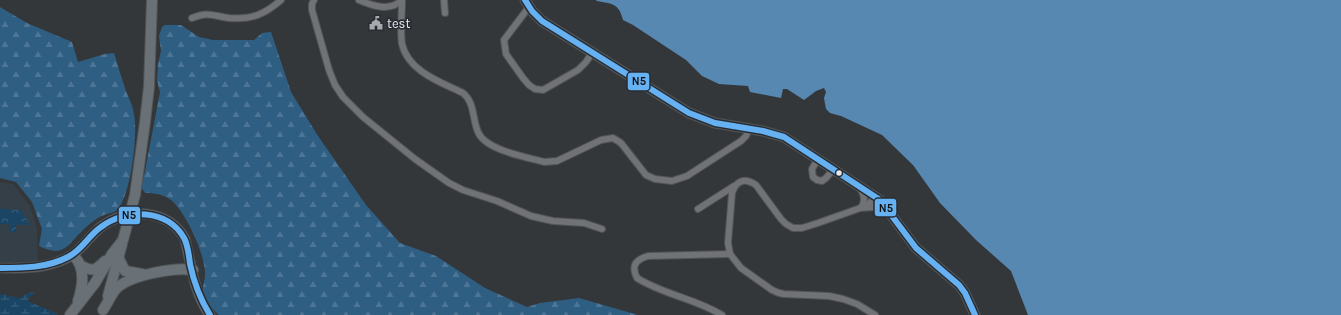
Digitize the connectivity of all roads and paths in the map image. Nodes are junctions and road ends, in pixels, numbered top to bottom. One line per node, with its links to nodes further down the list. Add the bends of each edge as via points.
1 (153, 0): 23 (main road, bridge, via 147,101 135,195)
2 (281, 0): 9 (street, via 263,14 250,17 229,18 202,14)
3 (314, 0): 20 (street, via 312,10 335,85 352,107 387,137 437,175 463,190 531,216 553,221 584,223)
4 (359, 0): 5 (street, via 381,7 394,5)
5 (402, 0): 11 (street, via 402,43 409,61 423,72 468,97 478,132 482,139 492,146 551,162 601,140 613,138 621,143 646,174 672,181 692,173 741,141)
6 (444, 0): 8 (street)
7 (527, 4): 10 (main road, via 542,21); 10 (street, via 504,40 506,54 529,85 543,90 550,87 578,70)
8 (445, 13)
9 (192, 18)
10 (592, 53): 11 (main road, via 696,117)
11 (748, 129): 12 (main road, via 780,135)
12 (818, 159): 13 (main road); 13 (street, via 812,169 816,180 822,181)
13 (834, 169): 15 (main road)
14 (734, 186): 17 (street, via 745,180 756,185 781,219 793,228 809,226); 18 (street); 21 (street, via 729,225)
15 (859, 186): 16 (main road); 17 (street, via 864,197)
16 (876, 197): 17 (street); 19 (main road)
17 (861, 208): 19 (street, via 873,207)
18 (698, 209)
19 (889, 211): 33 (main road, via 916,248 959,285)
20 (602, 229)
21 (730, 254): 31 (street, via 648,256 641,258 634,268 637,278 644,283 700,303); 32 (street, via 741,268 778,293 843,299)
22 (74, 255): 24 (main road); 25 (main road, via 108,223 142,213 162,218 177,228 185,239); 26 (main road, via 41,267)
23 (116, 257): 24 (main road, via 98,269 87,269); 27 (main road, via 125,271); 28 (main road); 29 (main road)
24 (80, 265): 28 (main road, via 83,285 78,303)
25 (192, 266): 27 (main road); 30 (main road, via 201,301)
26 (0, 268)
27 (144, 275): 29 (main road, via 117,288)
28 (71, 313)
29 (102, 313)
30 (210, 315)
31 (722, 315)
32 (875, 315)
33 (975, 315)

